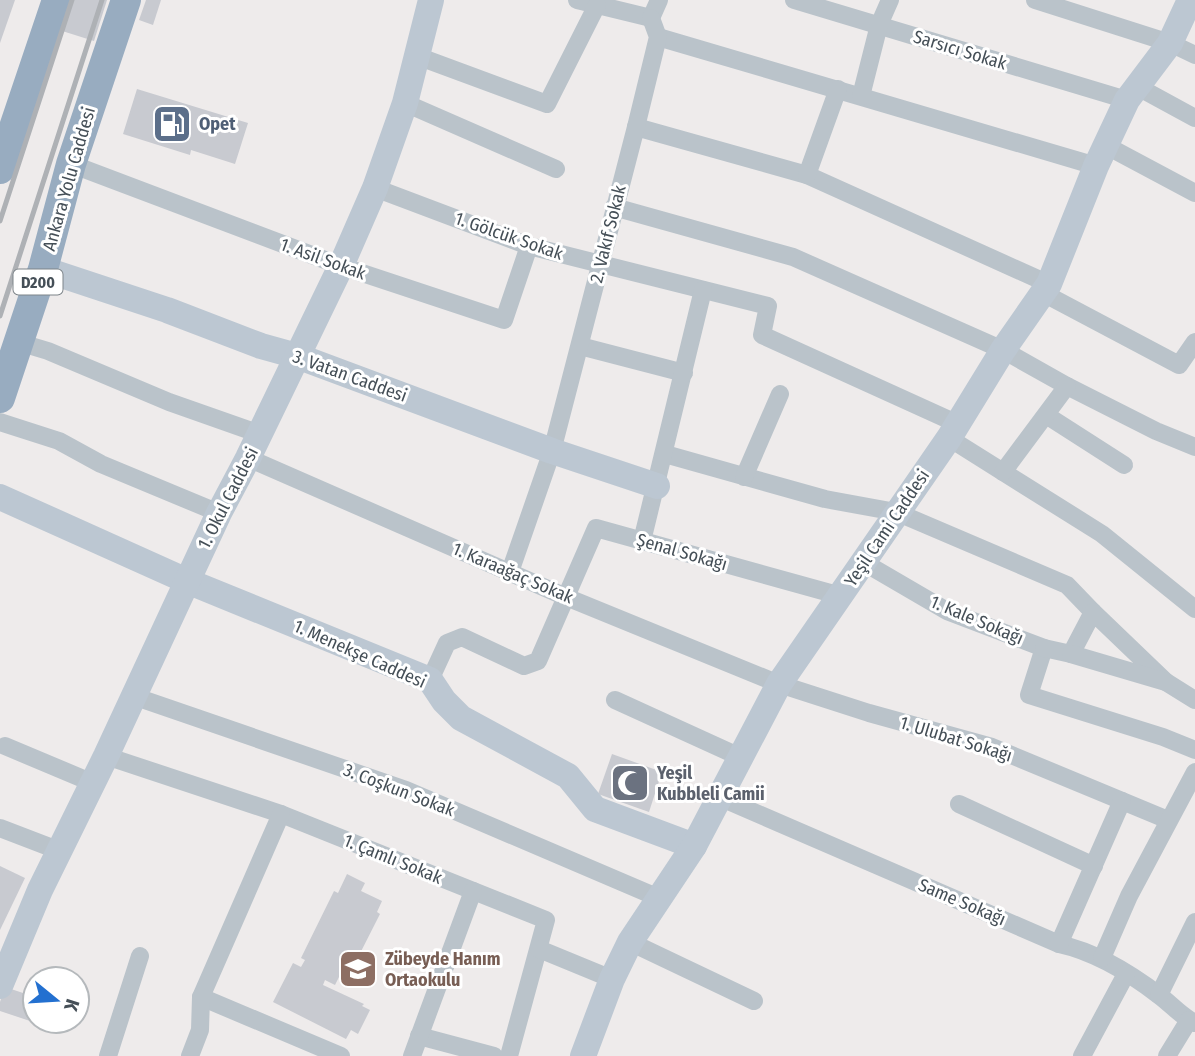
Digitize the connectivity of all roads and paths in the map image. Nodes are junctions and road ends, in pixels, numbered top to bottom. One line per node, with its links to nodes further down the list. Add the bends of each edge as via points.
1 (57, 0): 25 (highway)
2 (126, 0): 24 (highway, Ankara Yolu Caddesi / D200)
3 (431, 0): 16 (main road, 1. Okul Caddesi)
4 (577, 0): 10 (street)
5 (659, 0): 11 (street)
6 (794, 0): 12 (street, Sarsıcı Sokak)
7 (890, 0): 12 (street)
8 (1035, 0): 14 (street)
9 (1189, 0): 14 (main road, Yeşil Cami Caddesi)
10 (597, 5): 11 (street); 16 (street, via 547,104)
11 (651, 18): 13 (street)
12 (879, 25): 18 (street, Sarsıcı Sokak); 19 (street)
13 (659, 37): 17 (street); 22 (street, 2. Vakıf Sokak)
14 (1170, 43): 15 (street); 18 (main road, Yeşil Cami Caddesi)
15 (1195, 55)
16 (417, 56): 20 (main road, 1. Okul Caddesi)
17 (838, 89): 19 (street); 27 (street)
18 (1132, 94): 21 (street, Sarsıcı Sokak); 23 (main road, Yeşil Cami Caddesi)
19 (860, 96): 23 (street)
20 (405, 103): 26 (street); 28 (main road, 1. Okul Caddesi)
21 (1195, 118)
22 (636, 127): 27 (street); 30 (street, 2. Vakıf Sokak)
23 (1100, 155): 29 (street); 35 (main road, Yeşil Cami Caddesi)
24 (71, 163): 33 (street, 1. Asil Sokak); 34 (highway, Ankara Yolu Caddesi / D200)
25 (0, 169)
26 (556, 169)
27 (807, 175): 35 (street)
28 (375, 188): 31 (street, 1. Gölcük Sokak); 33 (main road, 1. Okul Caddesi)
29 (1195, 193)
30 (614, 207): 32 (street, 2. Vakıf Sokak); 40 (street, via 793,257)
31 (529, 246): 32 (street, 1. Gölcük Sokak); 33 (street, 1. Asil Sokak, via 504,320)
32 (600, 265): 36 (street, 1. Gölcük Sokak); 39 (street, 2. Vakıf Sokak)
33 (341, 266): 41 (main road, 1. Okul Caddesi)
34 (43, 269): 38 (highway, Ankara Yolu Caddesi / D200); 41 (main road, 3. Vatan Caddesi)
35 (1046, 289): 37 (street, via 1179,365); 40 (main road, Yeşil Cami Caddesi)
36 (704, 290): 42 (street); 48 (street, 1. Gölcük Sokak, via 768,306 762,335)
37 (1195, 341)
38 (18, 342): 45 (highway, Ankara Yolu Caddesi / D200); 49 (street)
39 (580, 346): 42 (street); 51 (street, 2. Vakıf Sokak)
40 (1003, 350): 43 (street); 48 (main road, Yeşil Cami Caddesi)
41 (297, 356): 49 (main road, 1. Okul Caddesi); 51 (main road, 3. Vatan Caddesi)
42 (684, 373): 52 (street)
43 (1067, 386): 46 (street); 50 (street)
44 (780, 394): 56 (street)
45 (0, 398)
46 (1046, 415): 54 (street); 55 (street)
47 (0, 422): 60 (street, via 59,442)
48 (953, 431): 55 (street); 59 (main road, Yeşil Cami Caddesi)
49 (260, 434): 53 (main road, 1. Okul Caddesi)
50 (1195, 447)
51 (552, 451): 57 (main road, 3. Vatan Caddesi); 63 (street, 2. Vakıf Sokak)
52 (665, 454): 56 (street); 57 (street)
53 (248, 458): 60 (main road, 1. Okul Caddesi); 63 (street, 1. Karaağaç Sokak)
54 (1124, 465)
55 (1003, 472): 67 (street, via 1102,534)
56 (744, 477): 59 (street)
57 (657, 486): 61 (street)
58 (0, 498): 64 (main road, 1. Menekşe Caddesi)
59 (897, 512): 62 (main road, Yeşil Cami Caddesi); 68 (street, via 1067,585)
60 (219, 513): 64 (main road, 1. Okul Caddesi)
61 (642, 541): 65 (street, Şenal Sokağı); 66 (street, Şenal Sokağı, via 596,528)
62 (863, 562): 65 (main road, Yeşil Cami Caddesi); 69 (street, 1. Kale Sokağı, via 947,611)
63 (510, 572): 66 (street, 1. Karaağaç Sokak)
64 (187, 581): 71 (main road, 1. Menekşe Caddesi); 74 (main road, 1. Okul Caddesi)
65 (841, 596): 73 (main road, Yeşil Cami Caddesi)
66 (566, 597): 71 (street, via 538,661 524,666 462,637 447,643); 73 (street, 1. Karaağaç Sokak)
67 (1195, 609)
68 (1093, 612): 70 (street); 72 (street)
69 (1044, 648): 70 (street); 78 (street, 1. Kale Sokağı, via 1029,695)
70 (1071, 654): 72 (street)
71 (430, 680): 89 (main road, 1. Menekşe Caddesi, via 461,718 568,776 595,809)
72 (1166, 682): 76 (street)
73 (779, 684): 80 (main road, Yeşil Cami Caddesi); 84 (street, 1. Ulubat Sokağı, via 992,747)
74 (133, 696): 79 (main road, 1. Okul Caddesi); 93 (street, 3. Coşkun Sokak, via 406,790)
75 (615, 699): 80 (street)
76 (1195, 700)
77 (5, 746): 82 (street)
78 (1195, 750)
79 (106, 756): 82 (main road, 1. Okul Caddesi); 86 (street, 1. Çamlı Sokak)
80 (740, 757): 83 (main road, Yeşil Cami Caddesi)
81 (1195, 772): 87 (street)
82 (93, 783): 90 (main road, 1. Okul Caddesi)
83 (719, 797): 89 (main road, Yeşil Cami Caddesi); 96 (street, Same Sokağı)
84 (1122, 801): 87 (street, 1. Ulubat Sokağı); 91 (street)
85 (960, 804): 91 (street)
86 (282, 814): 92 (street, 1. Çamlı Sokak); 104 (street)
87 (1168, 820): 99 (street)
88 (0, 828): 90 (street)
89 (694, 846): 93 (main road, Yeşil Cami Caddesi)
90 (60, 851): 102 (main road, 1. Okul Caddesi)
91 (1094, 866): 96 (street)
92 (473, 891): 97 (street, 1. Çamlı Sokak, via 546,920); 107 (street)
93 (659, 898): 95 (main road, Yeşil Cami Caddesi)
94 (1195, 922): 103 (street)
95 (630, 942): 101 (main road, Yeşil Cami Caddesi); 105 (street)
96 (1059, 944): 99 (street, Same Sokağı)
97 (539, 949): 101 (street); 113 (street, 1. Çamlı Sokak)
98 (140, 956): 108 (street)
99 (1102, 958): 100 (street, Same Sokağı)
100 (1126, 974): 103 (street, Same Sokağı); 115 (street)
101 (612, 979): 114 (main road, Yeşil Cami Caddesi)
102 (0, 986)
103 (1159, 995): 106 (street, Same Sokağı)
104 (201, 997): 109 (street, via 200,1030); 110 (street)
105 (754, 1001)
106 (1192, 1021): 116 (street)
107 (419, 1036): 111 (street); 112 (street)
108 (108, 1056)
109 (190, 1056)
110 (341, 1056)
111 (412, 1056)
112 (494, 1056)
113 (509, 1056)
114 (583, 1056)
115 (1082, 1056)
116 (1167, 1056)

